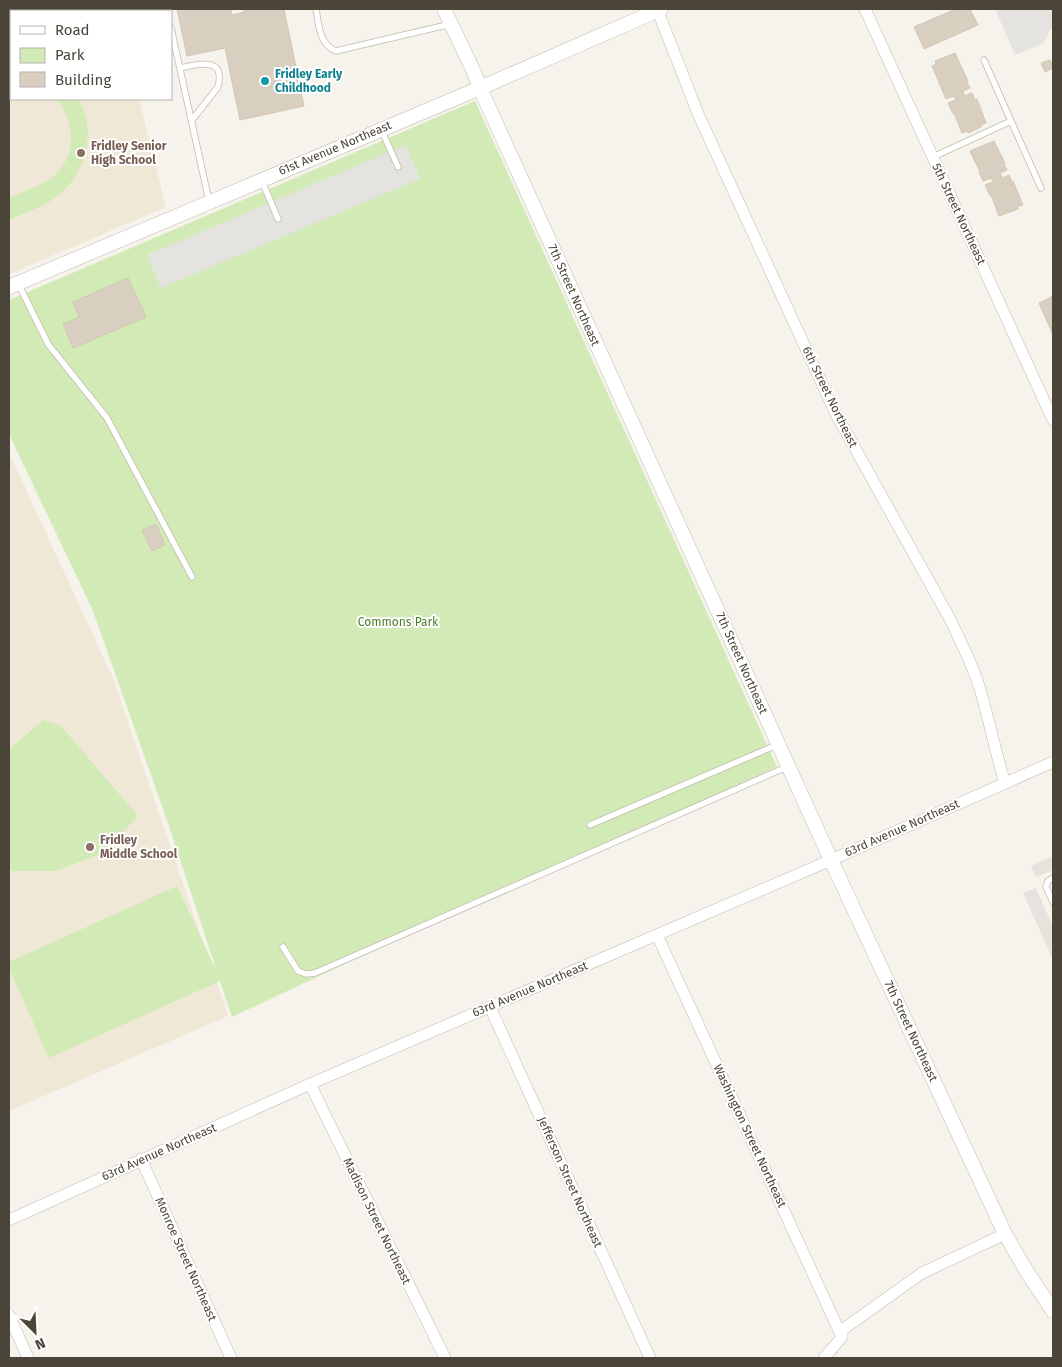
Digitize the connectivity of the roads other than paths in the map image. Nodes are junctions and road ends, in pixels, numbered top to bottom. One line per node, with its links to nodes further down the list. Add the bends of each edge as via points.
1 (316, 9): 5 (lane, via 323,42 336,51)
2 (444, 9): 5 (street, 7th Street Northeast)
3 (659, 9): 9 (street, 61st Avenue Northeast); 25 (street, 6th Street Northeast, via 699,116 836,414 965,651 979,684)
4 (865, 9): 13 (street, 5th Street Northeast)
5 (451, 24): 9 (street, 7th Street Northeast)
6 (172, 32): 8 (lane)
7 (984, 60): 11 (lane)
8 (180, 68): 10 (lane); 10 (lane, via 211,64 216,68 219,80 218,87)
9 (480, 88): 12 (street, 61st Avenue Northeast); 22 (street, 7th Street Northeast)
10 (192, 120): 17 (lane)
11 (1011, 121): 13 (lane); 16 (lane)
12 (381, 129): 14 (lane); 15 (street, 61st Avenue Northeast)
13 (933, 157): 20 (street, 5th Street Northeast)
14 (398, 167)
15 (261, 179): 17 (street, 61st Avenue Northeast); 18 (lane)
16 (1041, 188)
17 (209, 201): 19 (street, 61st Avenue Northeast)
18 (278, 219)
19 (14, 285): 21 (lane, via 48,344 107,418)
20 (1052, 413)
21 (192, 577)
22 (779, 744): 24 (street, 7th Street Northeast); 26 (lane)
23 (1053, 762): 25 (street, 63rd Avenue Northeast)
24 (788, 766): 27 (street, 7th Street Northeast); 31 (lane, via 314,973 298,971)
25 (1005, 783): 27 (street, 63rd Avenue Northeast)
26 (590, 825)
27 (831, 860): 30 (street, 63rd Avenue Northeast); 36 (street, 7th Street Northeast)
28 (1053, 878): 29 (lane, via 1046,886)
29 (1053, 902)
30 (657, 935): 32 (street, 63rd Avenue Northeast); 39 (street, Washington Street Northeast)
31 (283, 947)
32 (490, 1007): 33 (street, 63rd Avenue Northeast); 43 (street, Jefferson Street Northeast)
33 (310, 1084): 34 (street, 63rd Avenue Northeast); 42 (street, Madison Street Northeast)
34 (141, 1160): 35 (street, 63rd Avenue Northeast); 41 (street, Monroe Street Northeast)
35 (9, 1220)
36 (1005, 1234): 37 (street, 7th Street Northeast); 39 (street, via 922,1273 842,1330)
37 (1053, 1311)
38 (9, 1315): 40 (street)
39 (842, 1337): 44 (street)
40 (28, 1358)
41 (231, 1358)
42 (445, 1358)
43 (650, 1358)
44 (824, 1358)

